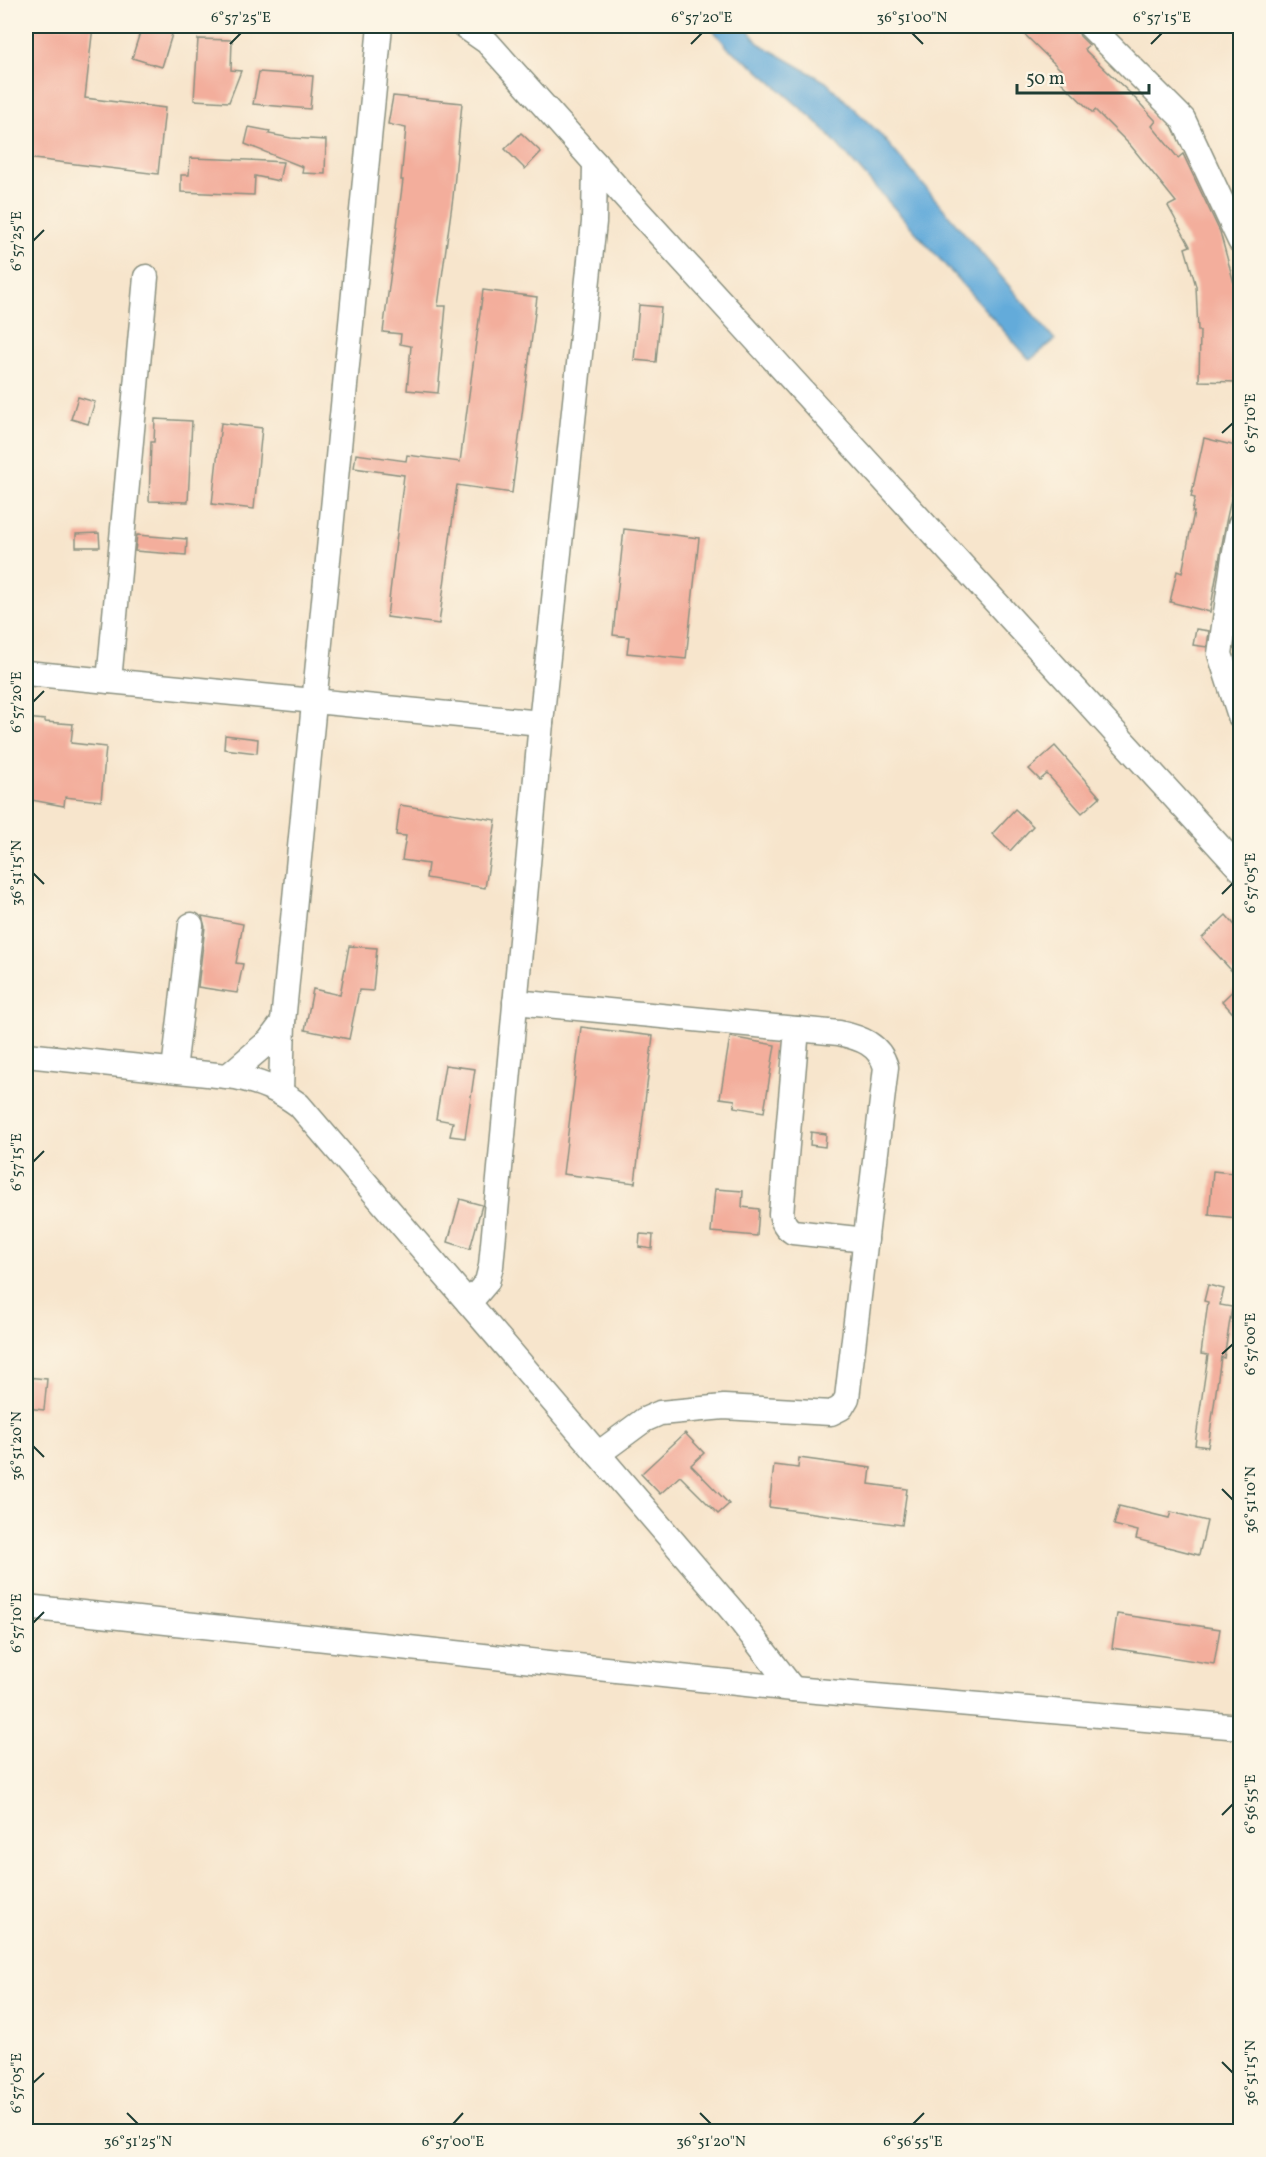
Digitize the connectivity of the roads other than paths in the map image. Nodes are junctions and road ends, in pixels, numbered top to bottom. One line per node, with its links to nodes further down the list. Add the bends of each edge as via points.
1 (380, 26): 12 (street)
2 (464, 26): 4 (street, via 487,42)
3 (1090, 26): 7 (street, via 1183,118)
4 (595, 162): 5 (street); 6 (street)
5 (638, 211): 6 (street, via 616,208 605,211); 15 (street)
6 (594, 222): 14 (street)
7 (1240, 241)
8 (146, 277): 11 (street)
9 (1240, 525): 13 (street, via 1220,654)
10 (26, 673): 11 (street)
11 (109, 681): 12 (street)
12 (314, 700): 14 (street); 18 (street)
13 (1240, 716)
14 (541, 723): 17 (street)
15 (1240, 869)
16 (191, 925): 21 (street)
17 (515, 1002): 19 (street); 25 (street, via 491,1266 487,1282)
18 (283, 1022): 22 (street, via 269,1041); 23 (street)
19 (797, 1029): 24 (street, via 860,1038 883,1057 886,1067); 24 (street, via 780,1214 786,1228 793,1232)
20 (26, 1055): 21 (street)
21 (174, 1070): 22 (street)
22 (228, 1076): 23 (street)
23 (281, 1091): 25 (street, via 298,1105)
24 (866, 1240): 26 (street, via 847,1398 841,1408 831,1413 724,1407 660,1413)
25 (469, 1303): 26 (street)
26 (598, 1454): 28 (street, via 736,1615)
27 (26, 1607): 28 (street)
28 (793, 1689): 29 (street)
29 (1240, 1727)

